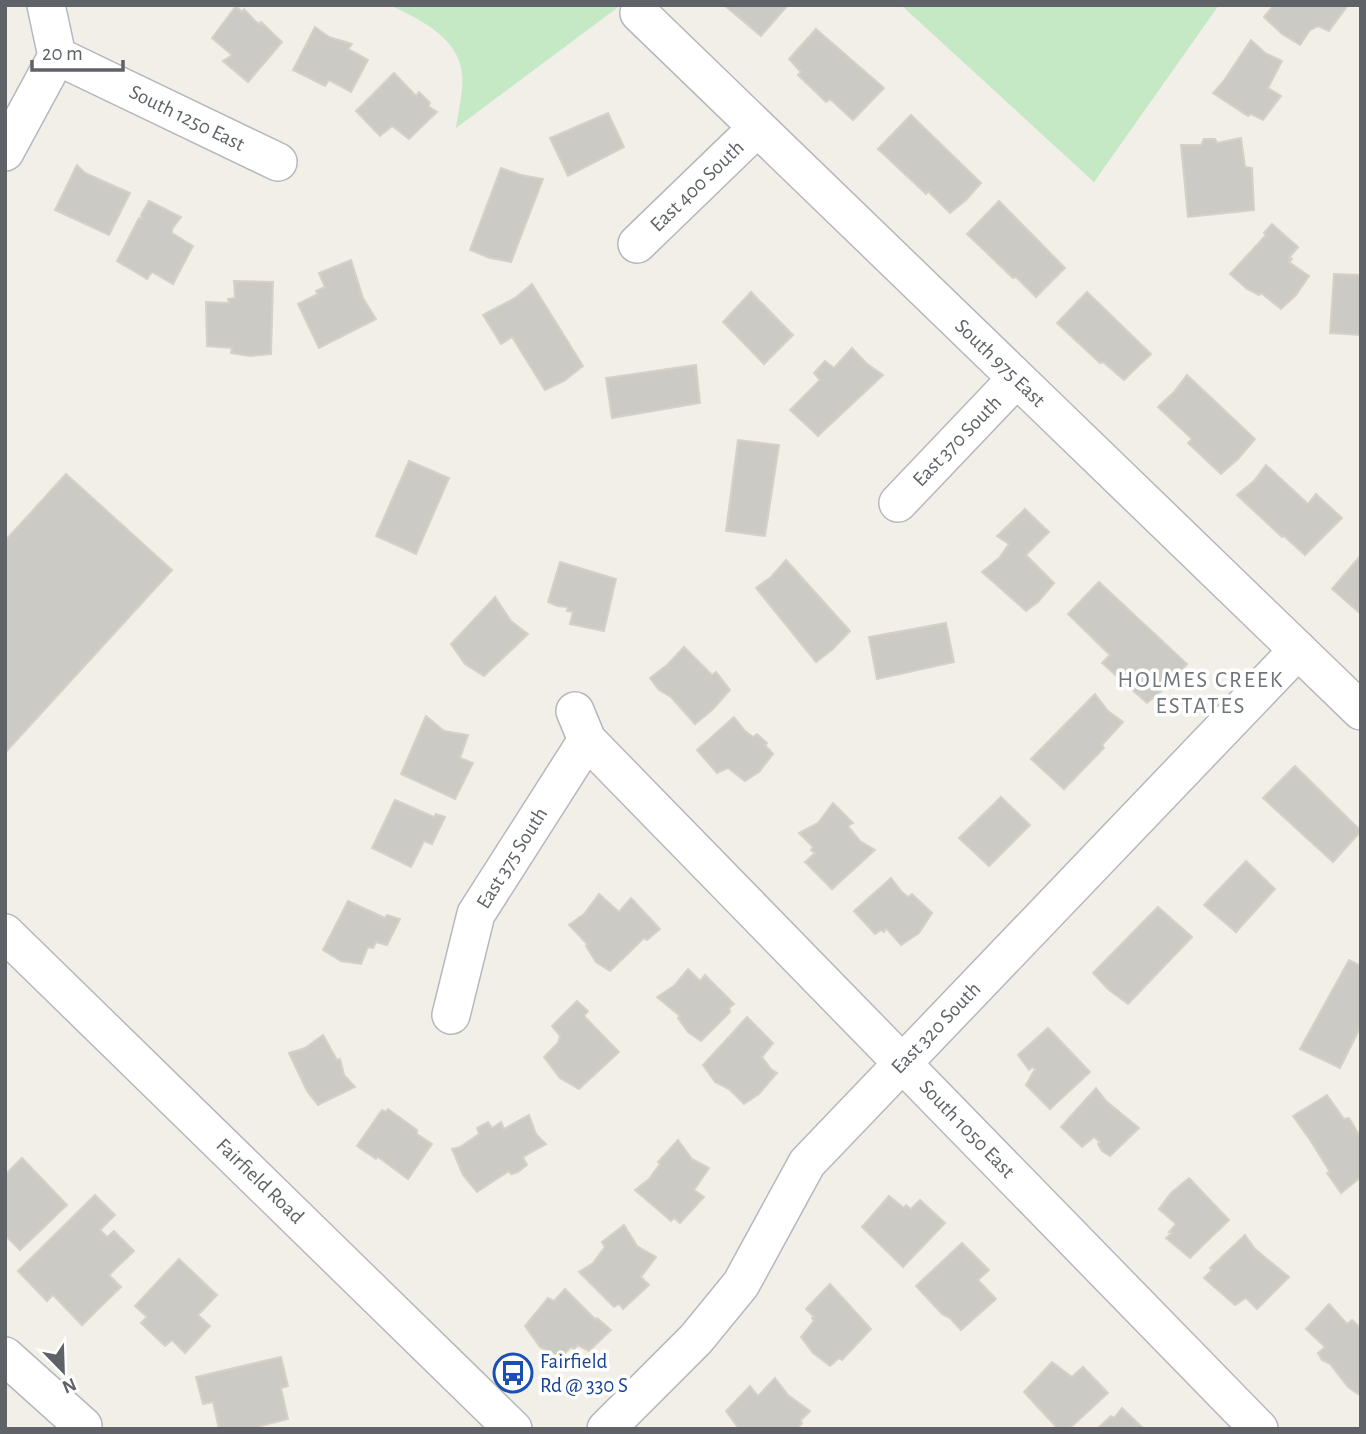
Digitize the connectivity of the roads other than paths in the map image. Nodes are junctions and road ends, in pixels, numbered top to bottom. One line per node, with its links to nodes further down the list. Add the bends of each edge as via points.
1 (46, 5): 3 (street)
2 (639, 13): 4 (street, South 975 East)
3 (57, 55): 5 (street); 6 (street, South 1250 East)
4 (757, 128): 7 (street, East 400 South); 8 (street, South 975 East)
5 (5, 152)
6 (278, 162)
7 (637, 244)
8 (1016, 379): 9 (street, East 370 South); 10 (street, South 975 East)
9 (898, 503)
10 (1298, 650): 11 (street, South 975 East); 15 (street, East 320 South)
11 (1361, 711)
12 (581, 726): 14 (street, East 375 South, via 475,914); 15 (street, South 1050 East)
13 (8, 940): 18 (street, Fairfield Road)
14 (451, 1015)
15 (903, 1063): 19 (street, East 320 South, via 807,1163 741,1284 696,1339); 20 (street, South 1050 East)
16 (5, 1356): 17 (street)
17 (81, 1427)
18 (513, 1429)
19 (606, 1429)
20 (1259, 1429)

